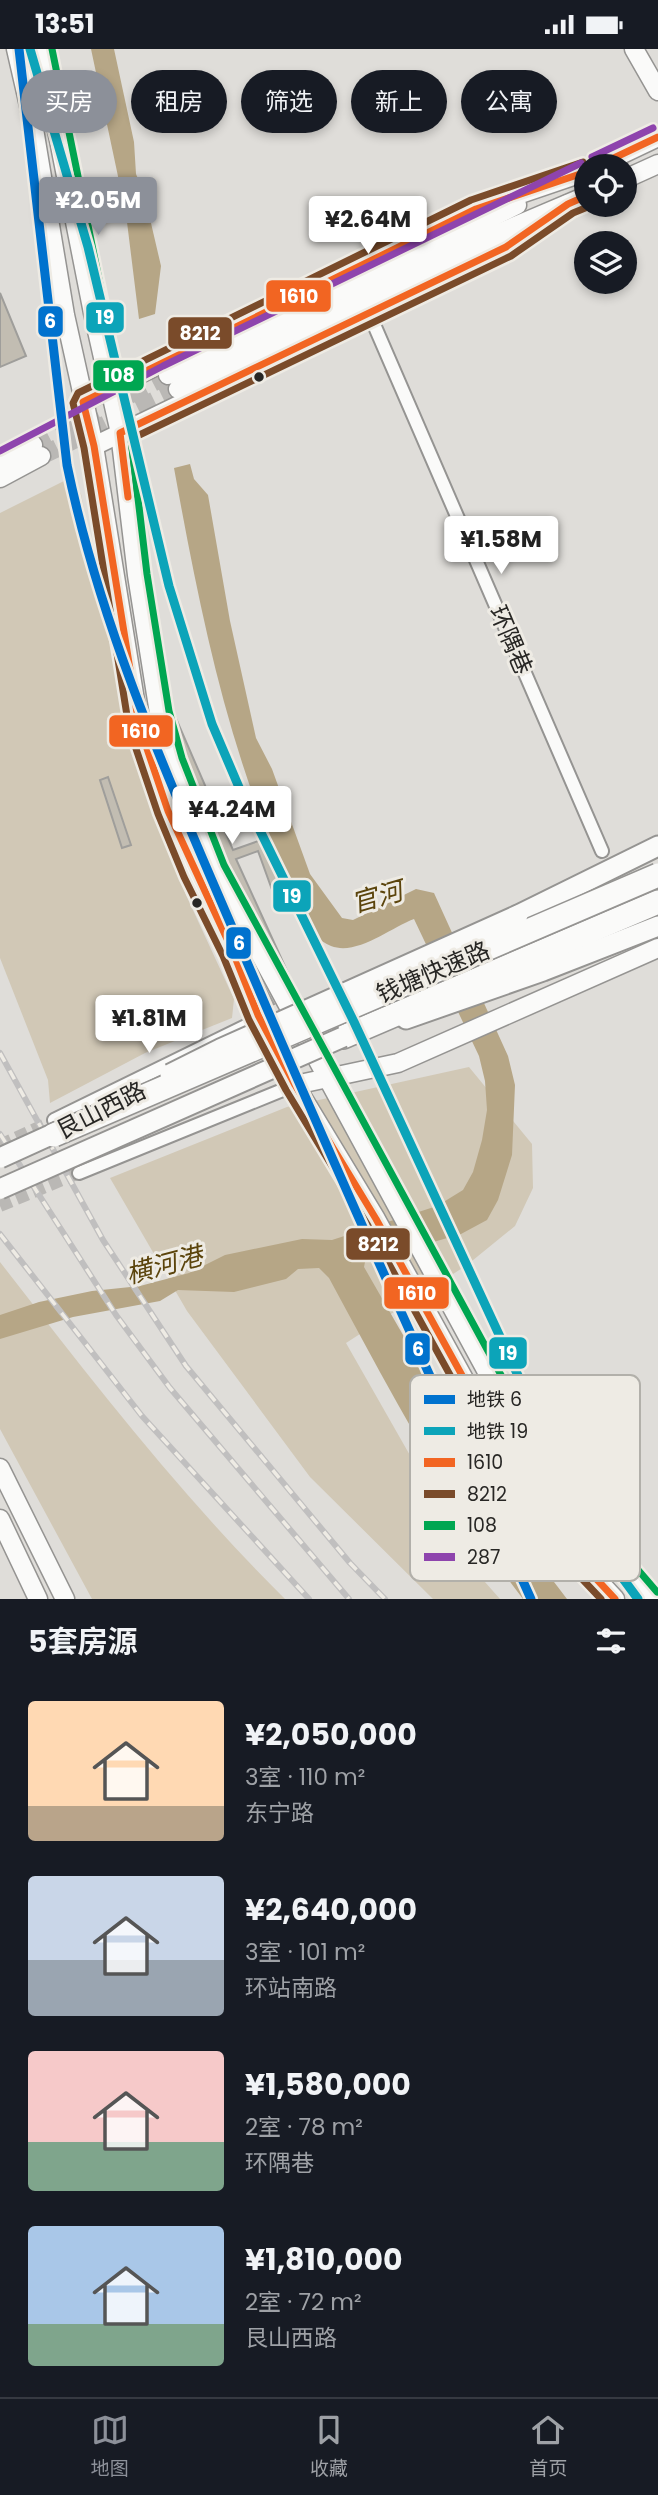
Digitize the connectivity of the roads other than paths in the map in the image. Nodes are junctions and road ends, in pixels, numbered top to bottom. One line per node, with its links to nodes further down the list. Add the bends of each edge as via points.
1 (16, 49): 15 (main road)
2 (41, 49): 14 (main road)
3 (634, 49): 4 (main road)
4 (658, 91)
5 (658, 137): 6 (main road)
6 (622, 154)
7 (658, 164): 8 (main road)
8 (637, 174)
9 (574, 176): 14 (main road, via 476,209)
10 (574, 178): 12 (main road, via 173,382)
11 (574, 201): 12 (main road)
12 (568, 204): 13 (main road, via 506,247)
13 (369, 313): 16 (main road); 21 (street, 环隅巷)
14 (110, 391): 15 (main road); 16 (main road)
15 (83, 402): 17 (main road)
16 (120, 433): 17 (main road); 28 (main road, via 140,597 159,713 172,761 214,869)
17 (94, 446): 29 (main road, via 139,725 178,836)
18 (0, 463): 19 (main road, via 37,451)
19 (0, 478)
20 (658, 846): 33 (main road, 艮山西路, bridge)
21 (602, 851)
22 (658, 866): 25 (highway, bridge)
23 (658, 875): 25 (highway, 钱塘快速路, bridge)
24 (658, 904): 30 (highway, 钱塘快速路)
25 (545, 925): 33 (highway, 钱塘快速路, bridge)
26 (658, 926): 30 (main road, 艮山西路, via 440,1009)
27 (658, 948): 31 (main road, 艮山西路, via 398,1063)
28 (288, 1006): 29 (main road); 31 (main road)
29 (260, 1019): 32 (main road); 33 (street, 艮山西路)
30 (343, 1037): 36 (main road, 艮山西路, bridge)
31 (328, 1080): 32 (main road, 艮山西路); 38 (main road)
32 (295, 1085): 35 (street, 艮山西路); 37 (main road)
33 (54, 1128): 34 (main road, 艮山西路, bridge)
34 (0, 1158)
35 (79, 1173)
36 (0, 1189)
37 (462, 1375)
38 (490, 1375)
39 (0, 1468): 44 (main road)
40 (0, 1519): 43 (main road)
41 (598, 1581): 45 (main road)
42 (634, 1581): 46 (main road)
43 (38, 1599)
44 (65, 1599)
45 (615, 1599)
46 (649, 1599)

